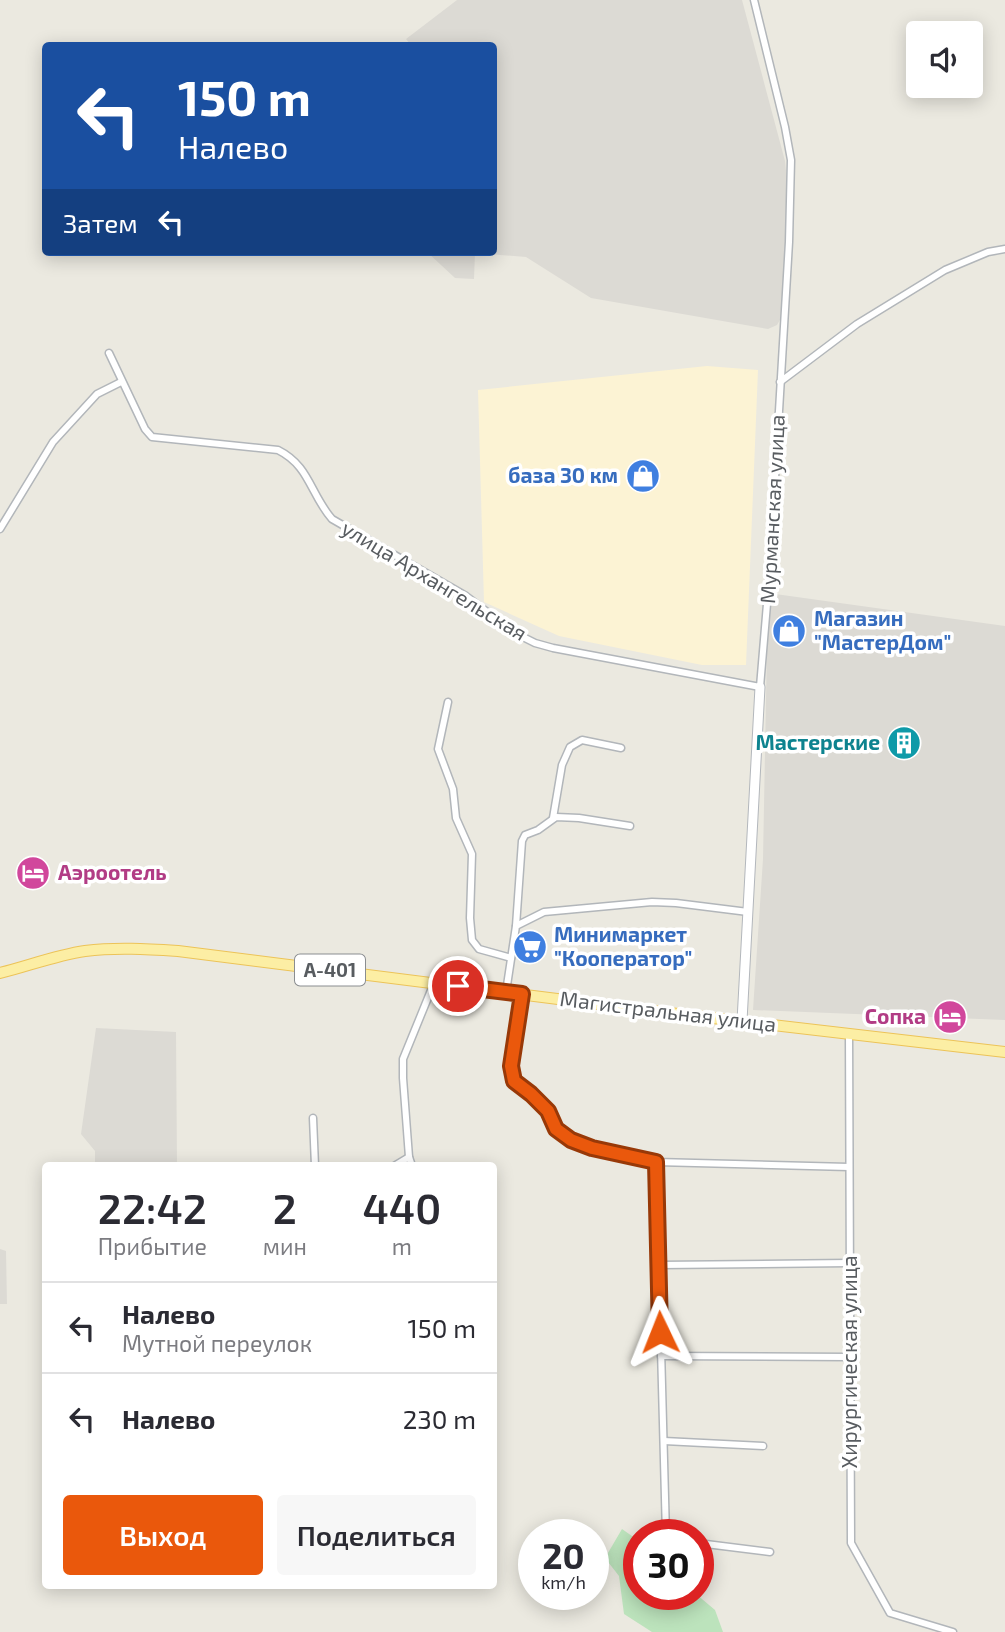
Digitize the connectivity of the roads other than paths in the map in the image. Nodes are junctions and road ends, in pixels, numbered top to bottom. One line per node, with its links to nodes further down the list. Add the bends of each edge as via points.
1 (754, 0): 5 (street, Мурманская улица, via 791,160)
2 (1005, 249): 5 (street, via 945,270 857,324)
3 (109, 353): 4 (street, улица Архангельская)
4 (121, 382): 6 (street, via 97,394 53,442); 7 (street, улица Архангельская, via 152,437 278,450 290,456 332,519 466,596 514,633 553,648)
5 (780, 382): 7 (street, Мурманская улица)
6 (0, 529)
7 (760, 687): 12 (street, Мурманская улица)
8 (448, 702): 14 (street, via 438,749 453,789 456,818 472,854 472,940 479,949)
9 (621, 748): 10 (street, via 582,740 570,747 562,765)
10 (554, 818): 11 (street); 13 (street, via 522,841)
11 (630, 826)
12 (748, 912): 13 (street, via 652,902 544,912); 19 (street, Мурманская улица)
13 (516, 926): 14 (street)
14 (511, 958): 17 (street)
15 (0, 973): 16 (main road, Магистральная улица / А-401, via 81,951 142,948)
16 (434, 983): 17 (main road, Магистральная улица / А-401); 23 (street, via 403,1059)
17 (506, 992): 18 (main road, Магистральная улица / А-401)
18 (522, 994): 19 (main road, Магистральная улица / А-401); 27 (street, via 511,1066 514,1081 548,1111 556,1129 571,1140)
19 (742, 1021): 20 (main road, Магистральная улица / А-401)
20 (849, 1034): 21 (main road, Магистральная улица / А-401); 28 (street, Хирургическая улица)
21 (1005, 1052)
22 (313, 1118): 24 (street)
23 (410, 1157): 25 (street); 26 (street)
24 (315, 1162)
25 (401, 1162)
26 (411, 1162)
27 (656, 1162): 28 (street); 30 (street)
28 (849, 1167): 29 (street, Хирургическая улица)
29 (850, 1263): 30 (street); 32 (street, Хирургическая улица)
30 (659, 1265): 31 (street)
31 (661, 1356): 32 (street); 33 (street)
32 (850, 1357): 38 (street, Хирургическая улица, via 851,1543 890,1613)
33 (664, 1441): 34 (street); 35 (street)
34 (762, 1446)
35 (666, 1519)
36 (714, 1545): 37 (street)
37 (770, 1552)
38 (953, 1632)

